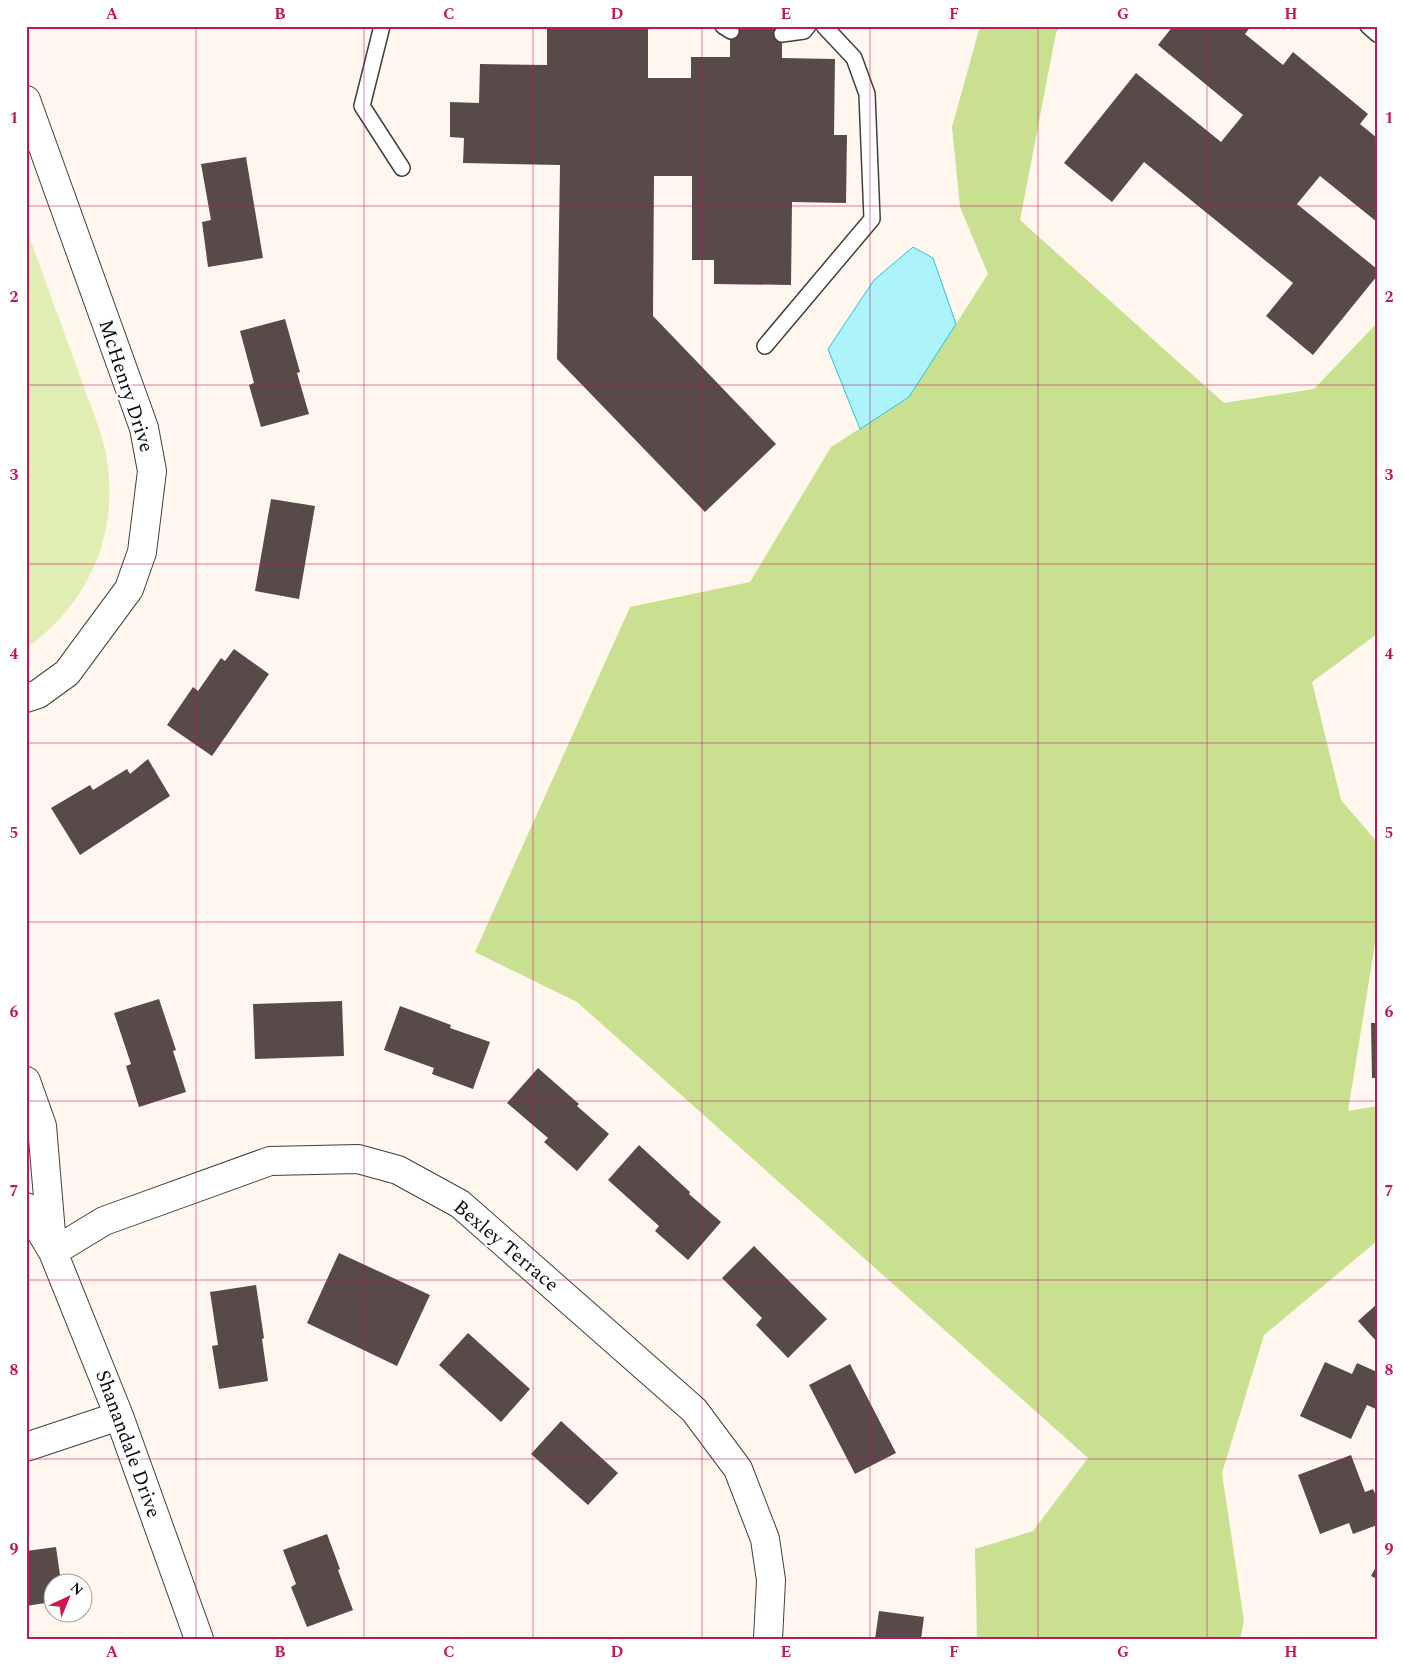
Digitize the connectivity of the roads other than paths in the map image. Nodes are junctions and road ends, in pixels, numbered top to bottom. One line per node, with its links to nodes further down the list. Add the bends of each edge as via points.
1 (382, 26): 8 (lane, via 362,106)
2 (808, 26): 5 (lane, via 804,30)
3 (824, 26): 9 (lane, via 854,58 867,94 872,219)
4 (1368, 26): 6 (lane)
5 (782, 34)
6 (1377, 34)
7 (26, 100): 10 (street, McHenry Drive, via 144,428 152,472 142,552 129,589 67,673 38,694)
8 (402, 168)
9 (765, 346)
10 (26, 698)
11 (26, 1081): 13 (street, Shanandale Drive, via 42,1126)
12 (26, 1207): 13 (street, Shanandale Drive)
13 (53, 1252): 14 (street, Shanandale Drive); 17 (street, Bexley Terrace, via 104,1221 270,1160 358,1159 398,1170 460,1204 694,1410 738,1469 765,1539 771,1580)
14 (119, 1416): 15 (street); 16 (street, Shanandale Drive)
15 (26, 1447)
16 (199, 1639)
17 (768, 1639)

